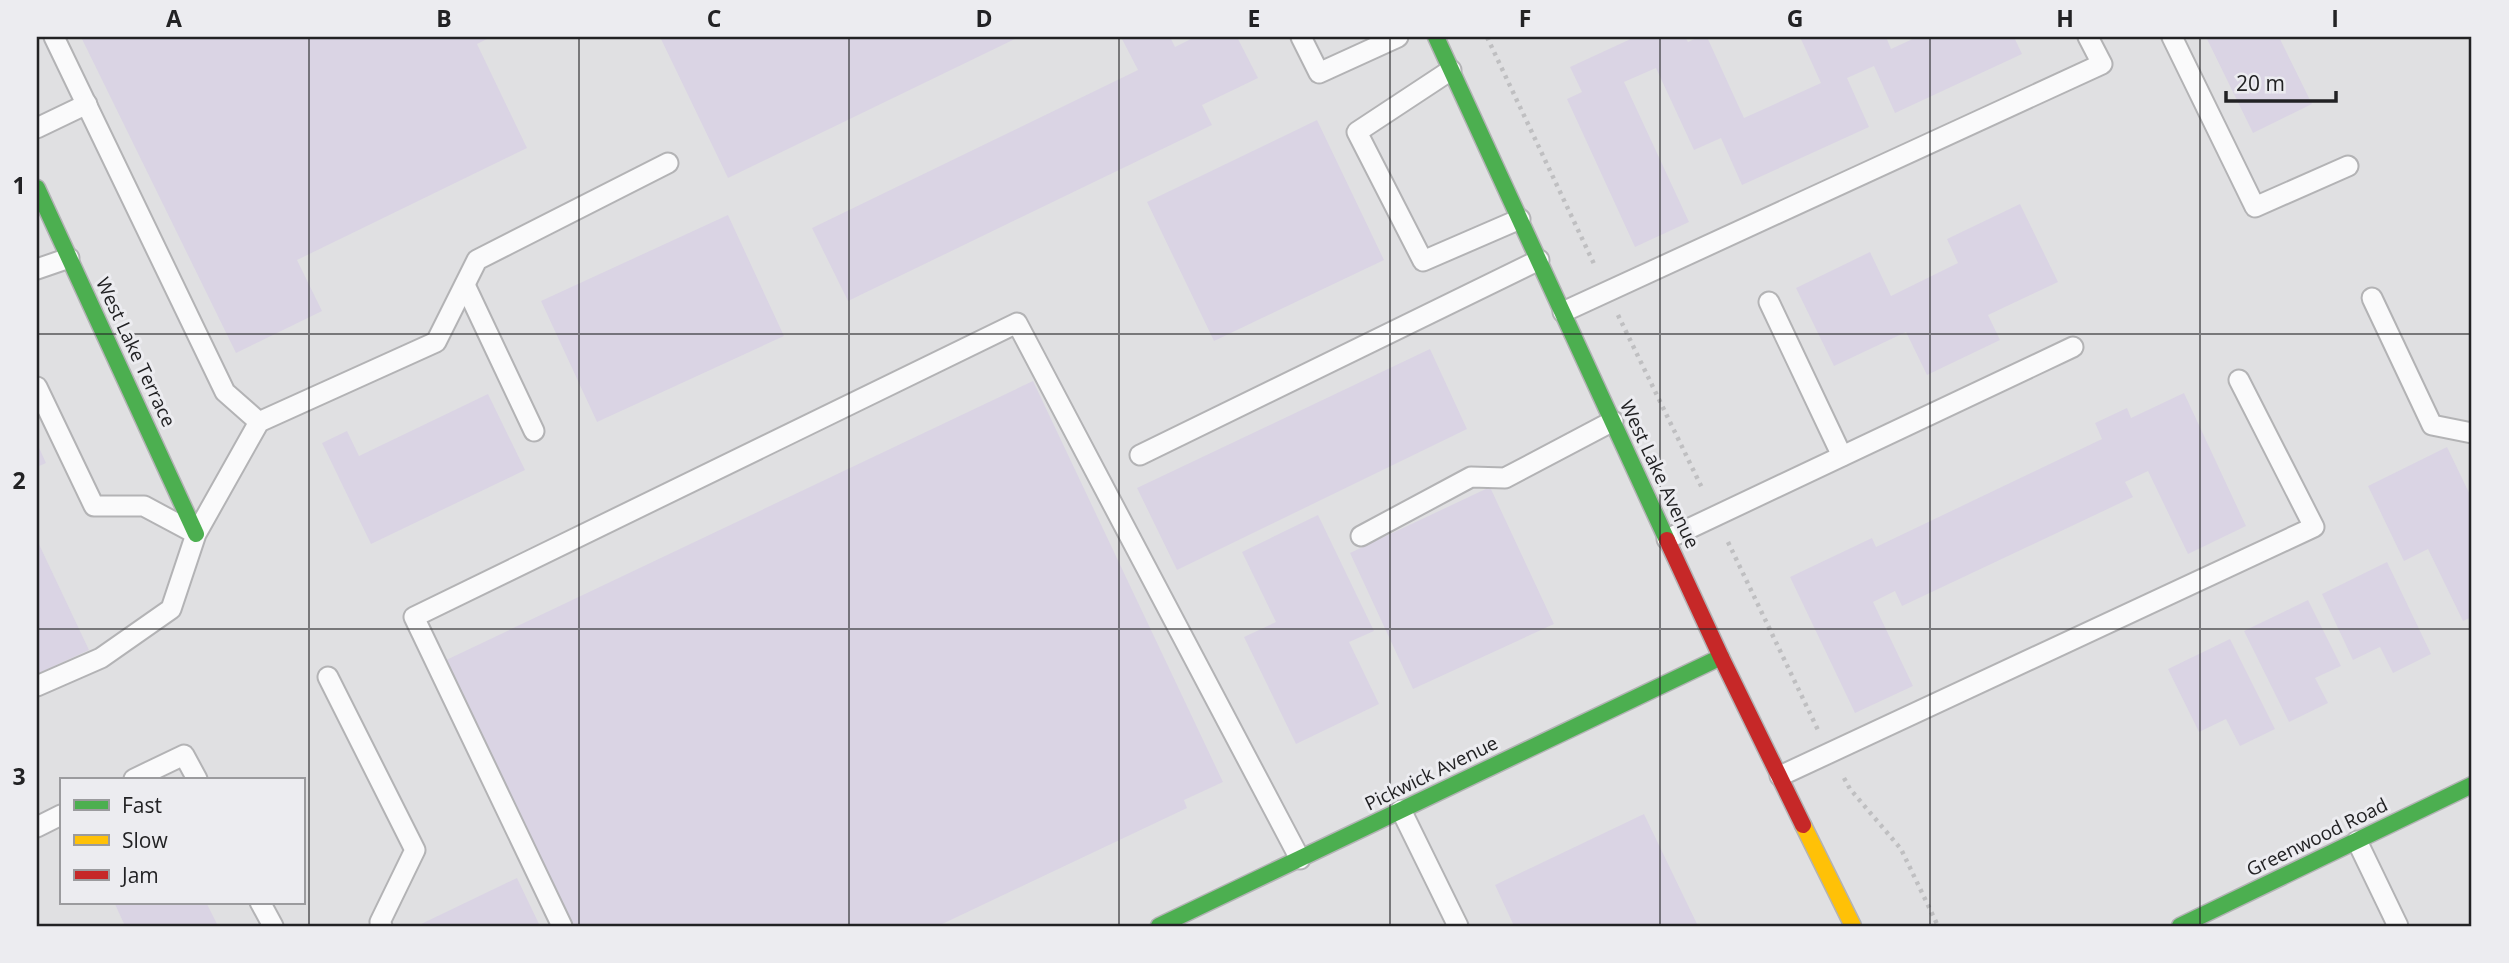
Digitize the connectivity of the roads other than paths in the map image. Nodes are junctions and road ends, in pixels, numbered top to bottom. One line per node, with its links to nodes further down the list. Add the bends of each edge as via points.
1 (54, 37): 8 (lane)
2 (1301, 37): 3 (lane, via 1319,73)
3 (1398, 37)
4 (1436, 37): 7 (street, West Lake Avenue)
5 (2088, 37): 20 (lane, via 2102,64)
6 (2172, 37): 11 (lane, via 2255,207)
7 (1451, 70): 13 (street, West Lake Avenue); 13 (lane, via 1357,132 1423,261)
8 (87, 104): 9 (lane); 25 (lane, via 225,392)
9 (37, 128)
10 (668, 163): 17 (lane, via 477,260)
11 (2348, 166)
12 (37, 188): 14 (street, West Lake Terrace)
13 (1520, 219): 15 (street, West Lake Avenue)
14 (69, 258): 16 (lane); 30 (street, West Lake Terrace)
15 (1539, 260): 20 (street, West Lake Avenue); 28 (lane)
16 (37, 269)
17 (465, 285): 25 (lane, via 436,342); 26 (lane)
18 (2372, 298): 27 (lane, via 2432,425)
19 (1769, 302): 29 (lane)
20 (1563, 313): 24 (street, West Lake Avenue)
21 (2073, 347): 29 (lane)
22 (2239, 380): 36 (lane, via 2314,527)
23 (37, 387): 30 (lane, via 94,506 144,506)
24 (1613, 421): 31 (lane, via 1505,478 1471,477); 32 (street, West Lake Avenue)
25 (259, 422): 30 (lane)
26 (534, 431)
27 (2472, 432)
28 (1140, 455)
29 (1842, 456): 32 (lane)
30 (196, 534): 35 (lane, via 171,609 101,658)
31 (1361, 536)
32 (1667, 539): 33 (street, West Lake Avenue)
33 (1721, 657): 36 (street, West Lake Avenue); 40 (street, Pickwick Avenue)
34 (328, 677): 47 (lane, via 415,850)
35 (37, 686)
36 (1780, 776): 51 (street, West Lake Avenue)
37 (136, 778): 38 (lane, via 184,755)
38 (196, 778)
39 (2472, 785): 43 (street, Greenwood Road)
40 (1401, 810): 44 (street, Pickwick Avenue); 50 (lane)
41 (60, 816): 42 (lane)
42 (37, 827)
43 (2357, 841): 52 (street, Greenwood Road); 53 (lane)
44 (1300, 859): 48 (lane, via 1017,323 414,617); 49 (street, Pickwick Avenue)
45 (261, 904): 46 (lane)
46 (273, 926)
47 (382, 926)
48 (562, 926)
49 (1162, 926)
50 (1458, 926)
51 (1853, 926)
52 (2180, 926)
53 (2398, 926)

